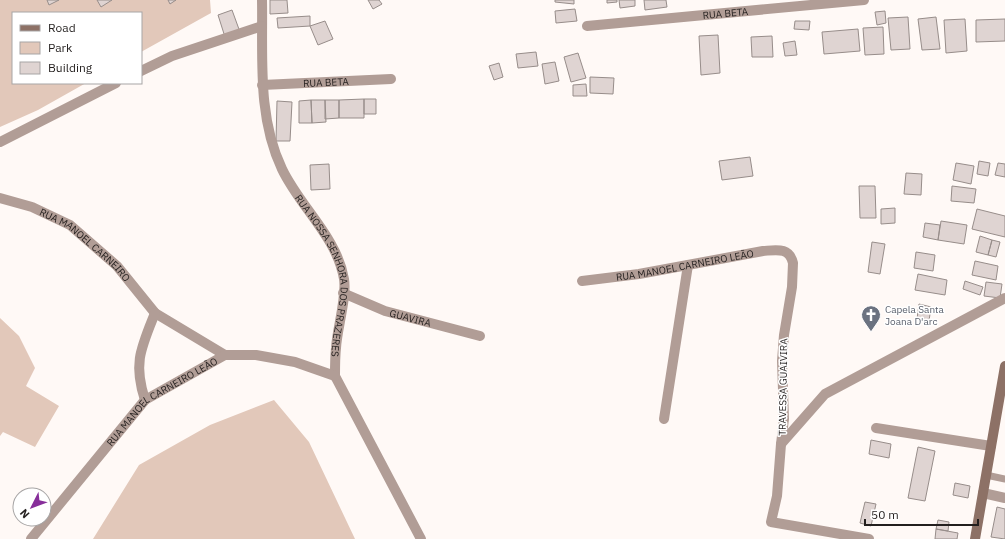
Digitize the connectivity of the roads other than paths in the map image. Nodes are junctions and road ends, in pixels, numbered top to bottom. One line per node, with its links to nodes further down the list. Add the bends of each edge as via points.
1 (262, 0): 3 (street, RUA NOSSA SENHORA DOS PRAZERES)
2 (864, 0): 4 (street, RUA BETA)
3 (262, 26): 5 (street, via 172,56); 8 (street, RUA NOSSA SENHORA DOS PRAZERES)
4 (587, 26)
5 (142, 71)
6 (391, 79): 8 (street, RUA BETA)
7 (114, 84): 9 (street)
8 (262, 84): 14 (street, RUA NOSSA SENHORA DOS PRAZERES, via 272,146 282,170 326,237 344,280)
9 (0, 142)
10 (0, 198): 16 (street, RUA MANOEL CARNEIRO, via 32,207 70,225 117,266)
11 (788, 253): 12 (street, RUA MANOEL CARNEIRO LEÃO, via 783,250 763,251); 24 (street, TRAVESSA GUAIVIRA, via 793,263 784,342)
12 (688, 265): 13 (street, RUA MANOEL CARNEIRO LEÃO); 22 (street)
13 (582, 281)
14 (343, 293): 17 (street, GUAVIRA, via 385,311); 20 (street, RUA NOSSA SENHORA DOS PRAZERES)
15 (1005, 298): 24 (street, via 825,394)
16 (155, 313): 18 (street, RUA MANOEL CARNEIRO); 21 (street, via 143,342 138,363 140,385)
17 (480, 336)
18 (225, 355): 20 (street, RUA MANOEL CARNEIRO LEÃO, via 256,355 295,362); 21 (street, RUA MANOEL CARNEIRO LEÃO)
19 (1005, 366): 25 (main road)
20 (335, 376): 31 (street, RUA NOSSA SENHORA DOS PRAZERES)
21 (145, 400): 30 (street, RUA MANOEL CARNEIRO LEÃO)
22 (664, 419)
23 (876, 428): 25 (street)
24 (782, 444): 32 (street, TRAVESSA GUAIVIRA, via 777,496 771,522)
25 (991, 446): 26 (main road)
26 (986, 475): 27 (lane); 28 (main road)
27 (1005, 479)
28 (983, 494): 29 (street); 33 (main road)
29 (1005, 498)
30 (31, 539)
31 (422, 539)
32 (869, 539)
33 (975, 539)

